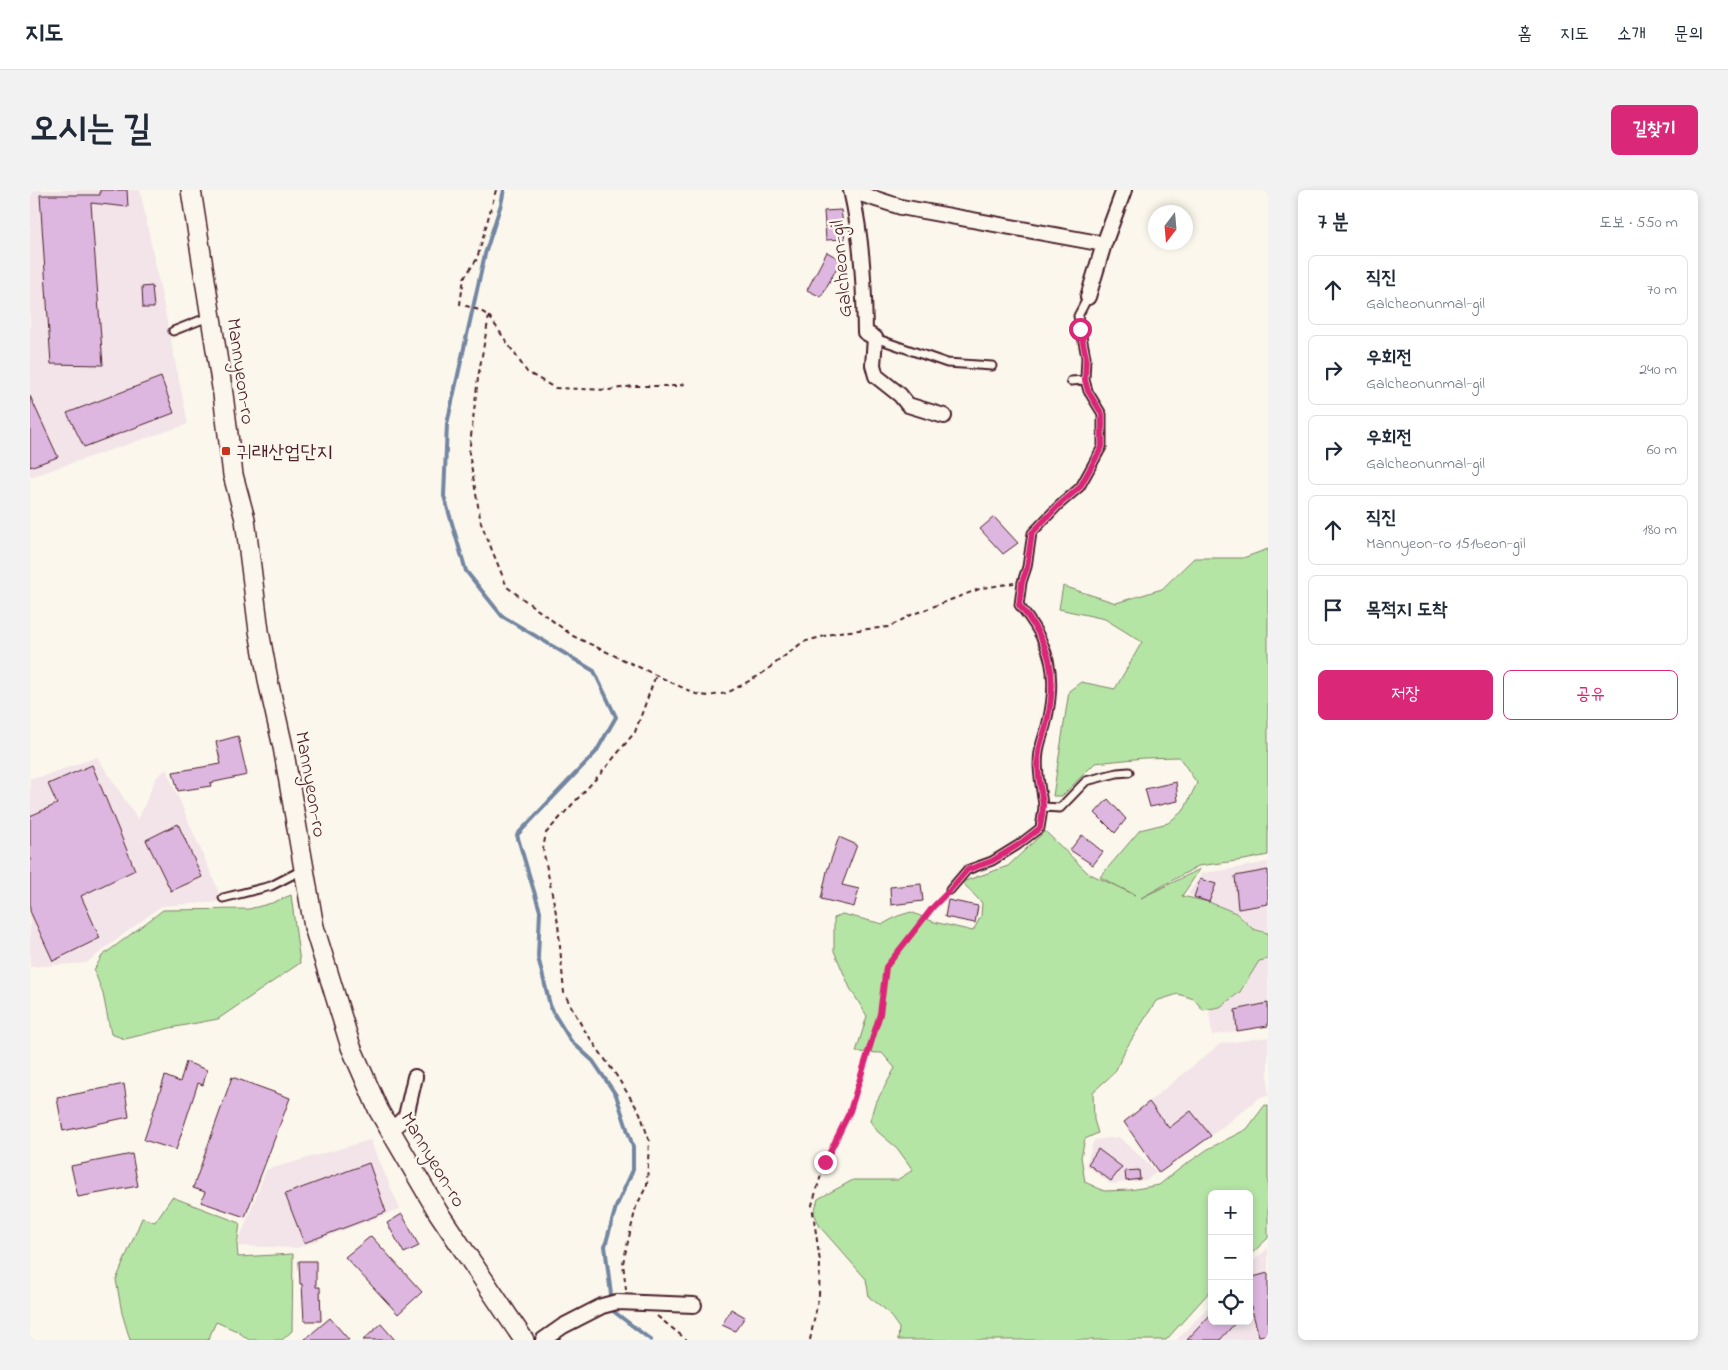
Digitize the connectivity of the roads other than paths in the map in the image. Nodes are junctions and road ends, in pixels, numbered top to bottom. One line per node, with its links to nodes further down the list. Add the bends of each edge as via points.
1 (190, 190): 6 (main road, Mannyeon-ro)
2 (851, 190): 4 (street, Galcheon-gil, via 900,207); 8 (street, Galcheon-gil, via 864,269 865,332)
3 (1124, 190): 4 (street)
4 (1104, 244): 5 (street)
5 (1088, 297): 10 (lane, via 1078,316 1086,357)
6 (211, 316): 7 (lane); 15 (main road, Mannyeon-ro, via 233,475 245,519 259,631)
7 (173, 331)
8 (875, 338): 9 (lane, Galcheon-gil, via 947,363); 12 (street, Galcheon-gil, via 872,365 876,376 908,405)
9 (992, 366)
10 (1085, 380): 11 (lane); 14 (lane, via 1102,414 1102,447 1080,487 1032,533 1019,605 1046,646 1052,668 1053,692 1039,752)
11 (1071, 381)
12 (944, 416)
13 (1129, 772): 14 (lane, via 1086,781 1060,808)
14 (1043, 807): 16 (lane, via 1040,828 992,861 967,870)
15 (304, 868): 17 (lane, via 271,886); 19 (main road, Mannyeon-ro, via 314,927 352,1048)
16 (950, 890)
17 (223, 898)
18 (415, 1078): 19 (street, via 406,1116)
19 (391, 1131): 21 (main road, Mannyeon-ro, via 438,1212)
20 (694, 1305): 22 (street, via 623,1303 602,1306)
21 (524, 1340)
22 (543, 1340)

